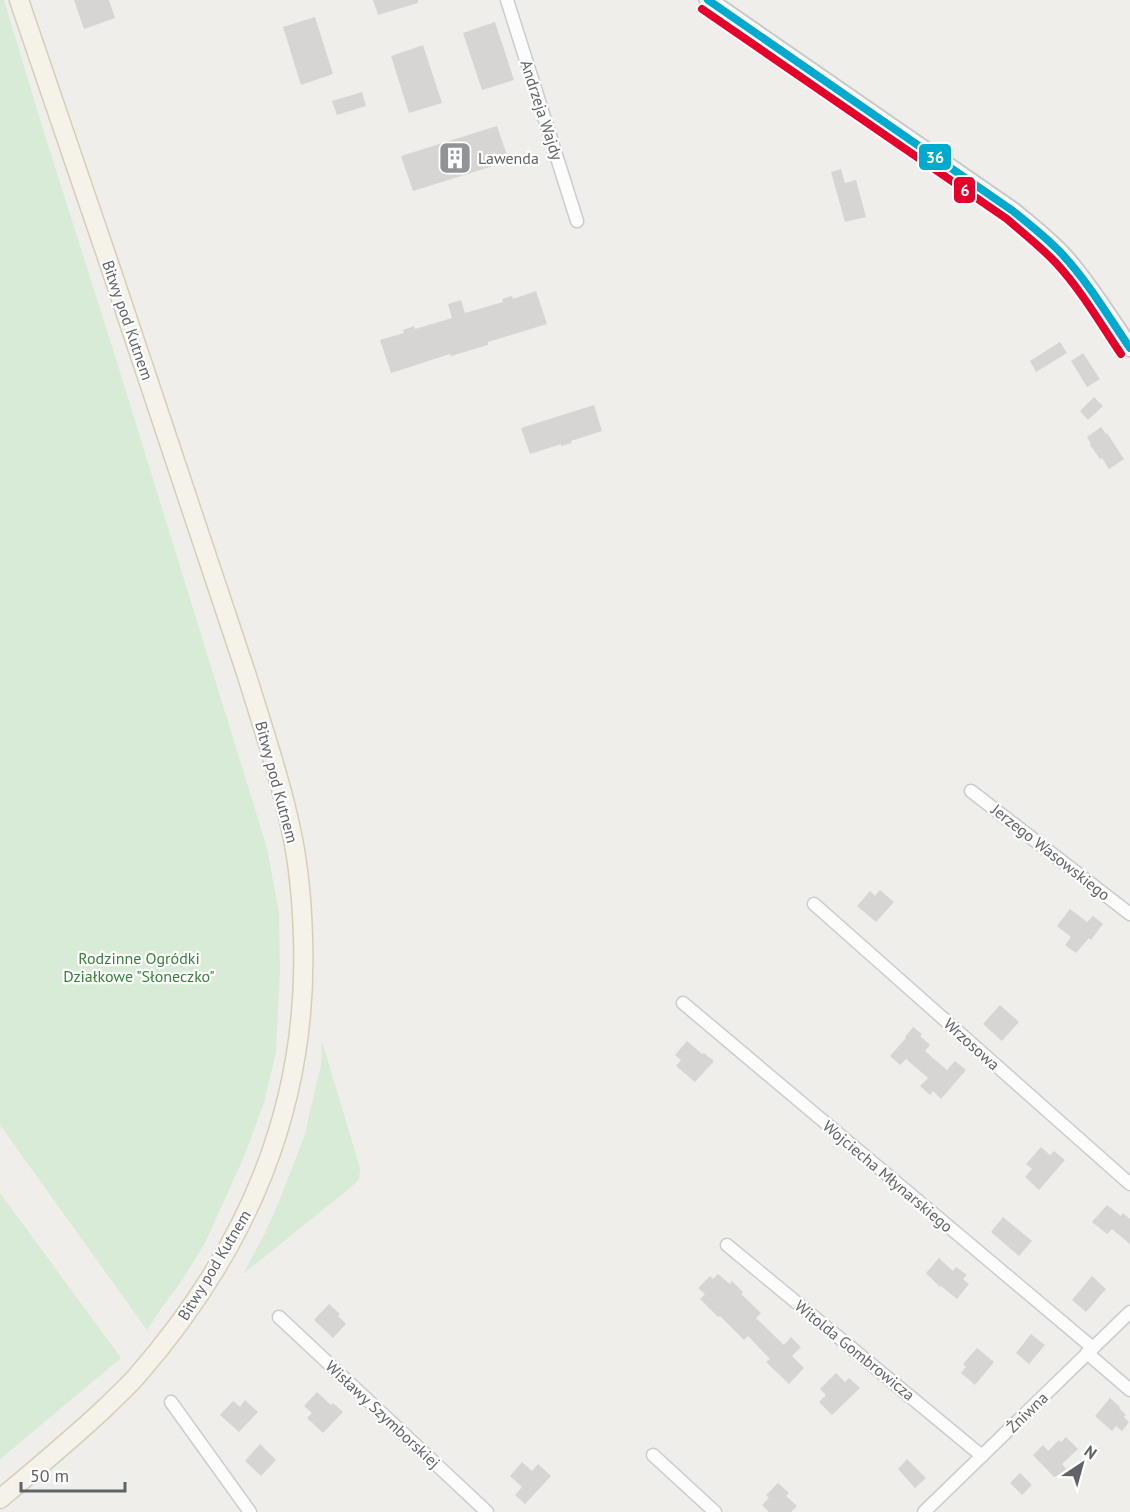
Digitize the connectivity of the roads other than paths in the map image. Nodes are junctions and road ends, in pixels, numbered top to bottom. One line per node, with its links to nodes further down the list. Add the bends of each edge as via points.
1 (19, 0): 19 (main road, Bitwy pod Kutnem, via 267,740 292,835 304,960 302,1009 290,1093 267,1166 229,1245 172,1335 134,1379 78,1434)
2 (507, 0): 4 (street, Andrzeja Wajdy)
3 (708, 0): 5 (street, via 1013,211 1068,261)
4 (577, 221)
5 (1130, 348)
6 (971, 790): 8 (street, Jerzego Wasowskiego)
7 (814, 904): 10 (street, Wrzosowa)
8 (1130, 915)
9 (682, 1003): 14 (street, Wojciecha Młynarskiego)
10 (1130, 1184)
11 (727, 1245): 18 (street, Witolda Gombrowicza)
12 (1130, 1312): 14 (street, Żniwna)
13 (279, 1317): 21 (street, Wisławy Szymborskiej)
14 (1090, 1351): 15 (street, Wojciecha Młynarskiego); 18 (street, Żniwna)
15 (1130, 1390)
16 (171, 1402): 20 (street)
17 (653, 1455): 22 (street)
18 (982, 1456): 23 (street, Żniwna)
19 (0, 1499)
20 (250, 1512)
21 (487, 1512)
22 (715, 1512)
23 (924, 1512)

